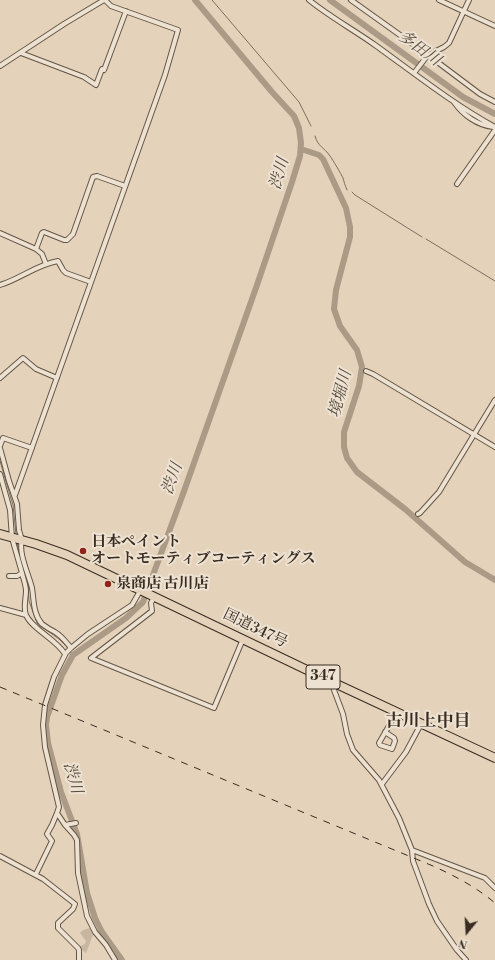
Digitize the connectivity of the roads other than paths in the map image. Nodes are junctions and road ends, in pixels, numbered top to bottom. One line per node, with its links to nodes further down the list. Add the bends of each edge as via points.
1 (104, 0): 6 (street, via 111,6); 9 (street)
2 (309, 0): 12 (street)
3 (352, 0): 10 (street)
4 (439, 0): 7 (street)
5 (469, 0): 7 (street)
6 (126, 11): 9 (street, via 96,85 84,77); 16 (street, via 178,30 165,76)
7 (464, 12): 8 (street); 10 (street, via 449,43)
8 (495, 26)
9 (21, 53): 11 (street)
10 (428, 56): 12 (street); 13 (street)
11 (0, 66)
12 (415, 72): 14 (street)
13 (495, 102)
14 (495, 128): 15 (street)
15 (457, 184)
16 (126, 186): 18 (street, via 97,176 93,177 72,236 64,240 44,232); 20 (street)
17 (0, 233): 18 (street)
18 (36, 249): 19 (street, via 42,254)
19 (46, 264): 20 (street, via 58,261 66,273); 21 (street)
20 (91, 282): 24 (street)
21 (0, 285)
22 (366, 371): 26 (street)
23 (0, 378): 24 (street, via 23,358 36,369)
24 (57, 378): 29 (street)
25 (495, 400): 26 (street)
26 (474, 435): 28 (street); 32 (street, via 439,492)
27 (0, 447): 29 (street, via 3,438); 31 (street)
28 (495, 447)
29 (32, 448): 31 (street)
30 (0, 474): 34 (street)
31 (15, 495): 34 (street, via 19,530)
32 (418, 514)
33 (0, 534): 34 (highway, 国道347号 / 347)
34 (17, 539): 35 (street); 37 (highway, 国道347号 / 347, via 68,555); 42 (street, via 21,543 36,610 42,623 61,636)
35 (22, 573): 36 (street); 40 (street, via 26,589)
36 (9, 576)
37 (141, 591): 38 (highway, 国道347号 / 347); 42 (street, via 132,605 88,634)
38 (152, 596): 41 (highway, 国道347号 / 347); 41 (street, via 152,611 91,658 214,708)
39 (0, 608): 40 (street)
40 (26, 615): 42 (street, via 38,628)
41 (243, 638): 43 (highway, 国道347号 / 347)
42 (68, 651): 49 (street, via 54,677 45,706 43,725 45,746 59,807)
43 (330, 681): 44 (highway, 国道347号 / 347); 48 (street, via 353,750)
44 (397, 712): 45 (highway, 国道347号 / 347); 46 (street)
45 (421, 724): 47 (highway, 国道347号 / 347); 48 (street, via 406,752)
46 (385, 732)
47 (495, 758)
48 (382, 784): 52 (street, via 400,818)
49 (57, 813): 51 (street); 54 (street, via 47,834 52,841)
50 (76, 823): 51 (street)
51 (65, 825): 57 (street, via 77,840 78,873 87,916)
52 (412, 850): 55 (street, via 485,878); 58 (street, via 413,861 437,921)
53 (0, 856): 54 (street)
54 (36, 874): 56 (street, via 75,904 57,925 78,948)
55 (495, 888)
56 (79, 960)
57 (115, 960)
58 (466, 960)

